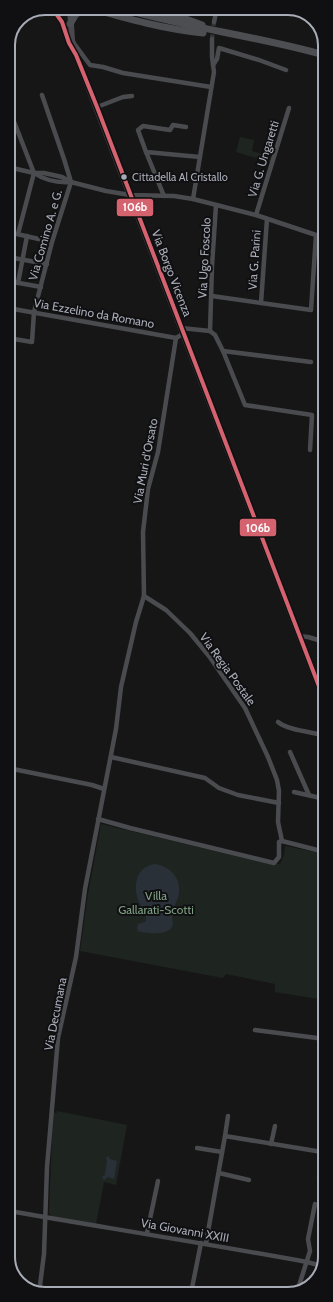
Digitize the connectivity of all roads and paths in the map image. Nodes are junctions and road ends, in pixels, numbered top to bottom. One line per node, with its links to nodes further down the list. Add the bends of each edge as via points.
1 (57, 15): 14 (street, Via Borgo Vicenza)
2 (70, 15): 9 (street, Via Borgo Vicenza)
3 (75, 15): 9 (main road)
4 (115, 15): 10 (main road, via 177,30)
5 (142, 15): 10 (main road)
6 (170, 15): 10 (main road)
7 (216, 15): 8 (street)
8 (214, 22)
9 (70, 24): 12 (street, Via Borgo Vicenza)
10 (245, 37): 13 (main road)
11 (212, 39): 15 (street)
12 (72, 40): 14 (street, Via Borgo Vicenza); 17 (street, via 90,65 122,73)
13 (318, 53)
14 (76, 55): 20 (street, Via Borgo Vicenza)
15 (213, 65): 16 (street, via 219,48); 17 (street)
16 (286, 70)
17 (212, 87): 25 (street)
18 (42, 94): 28 (street, Via Comino A. e G.)
19 (132, 96): 20 (street)
20 (97, 107): 29 (street, Via Borgo Vicenza)
21 (289, 108): 33 (street, Via G. Ungaretti)
22 (15, 124): 27 (street)
23 (186, 127): 24 (street, via 174,125 170,130 141,127 138,130)
24 (146, 152): 25 (street); 30 (street)
25 (200, 157): 31 (street)
26 (15, 169): 27 (street)
27 (34, 173): 28 (street, via 62,177); 36 (street)
28 (71, 182): 29 (street); 38 (street, Via Comino A. e G.)
29 (130, 195): 30 (street); 49 (street, Via Borgo Vicenza)
30 (164, 196): 31 (street)
31 (193, 199): 32 (street)
32 (216, 205): 33 (street); 45 (street, Via Ugo Foscolo)
33 (256, 215): 34 (street)
34 (267, 219): 46 (street, Via G. Parini); 46 (street, via 316,235 311,310)
35 (15, 233): 36 (street)
36 (18, 234): 37 (street)
37 (27, 236): 38 (street); 40 (street)
38 (52, 242): 41 (street, Via Comino A. e G.)
39 (15, 258): 40 (street)
40 (22, 259): 41 (street); 43 (street)
41 (46, 264): 44 (street, Via Comino A. e G.)
42 (15, 282): 43 (street)
43 (18, 283): 44 (street)
44 (41, 287): 48 (street, Via Comino A. e G.)
45 (212, 296): 46 (street); 50 (street, Via Ugo Foscolo)
46 (261, 303)
47 (15, 309): 48 (street, Via Ezzelino da Romano)
48 (34, 312): 51 (street, Via Ezzelino da Romano); 52 (street, Via Comino A. e G., via 32,342)
49 (182, 331): 50 (street); 51 (street); 57 (street, Via Borgo Vicenza)
50 (210, 331): 53 (street, via 215,335)
51 (176, 338): 56 (street, Via Muri d'Orsato, via 158,452 148,489 143,532)
52 (15, 339)
53 (223, 351): 54 (street); 55 (street, via 246,405 312,415)
54 (311, 362)
55 (310, 450)
56 (144, 596): 63 (street, Via Muri d'Orsato, via 121,687); 69 (street, Via Regia Postale, via 166,610 190,633 245,708 277,780)
57 (299, 636): 58 (street); 59 (street, Via Borgo Vicenza)
58 (318, 640)
59 (318, 685)
60 (278, 722): 61 (street, via 296,729)
61 (318, 733)
62 (290, 752): 67 (street)
63 (111, 757): 65 (street, Via Decumana); 69 (street, via 205,778 219,788 238,795)
64 (15, 769): 65 (street)
65 (104, 789): 70 (street, Via Decumana)
66 (294, 792): 67 (street)
67 (309, 795): 68 (street)
68 (318, 797)
69 (279, 803): 71 (street, Via Regia Postale, via 278,822)
70 (98, 819): 71 (street, Via Regia Postale, via 274,863 279,857 279,842); 87 (street, Via Decumana, via 76,957 58,1038)
71 (282, 841): 72 (street)
72 (318, 850)
73 (255, 1030): 74 (street)
74 (318, 1038)
75 (228, 1116): 77 (street)
76 (275, 1126): 78 (street)
77 (225, 1136): 78 (street); 81 (street)
78 (272, 1144): 80 (street)
79 (196, 1148): 81 (street)
80 (318, 1151)
81 (222, 1152): 82 (street)
82 (219, 1172): 83 (street); 89 (street)
83 (249, 1180)
84 (158, 1181): 88 (street)
85 (315, 1204): 90 (street, via 308,1239 310,1251)
86 (15, 1212): 87 (street, Via Giovanni XXIII)
87 (45, 1217): 88 (street, Via Giovanni XXIII); 93 (street, Via Decumana)
88 (147, 1233): 89 (street, Via Giovanni XXIII)
89 (203, 1243): 90 (street, Via Giovanni XXIII); 94 (street)
90 (307, 1262): 91 (street, Via Giovanni XXIII); 92 (street)
91 (316, 1265)
92 (300, 1284)
93 (40, 1286)
94 (193, 1287)

